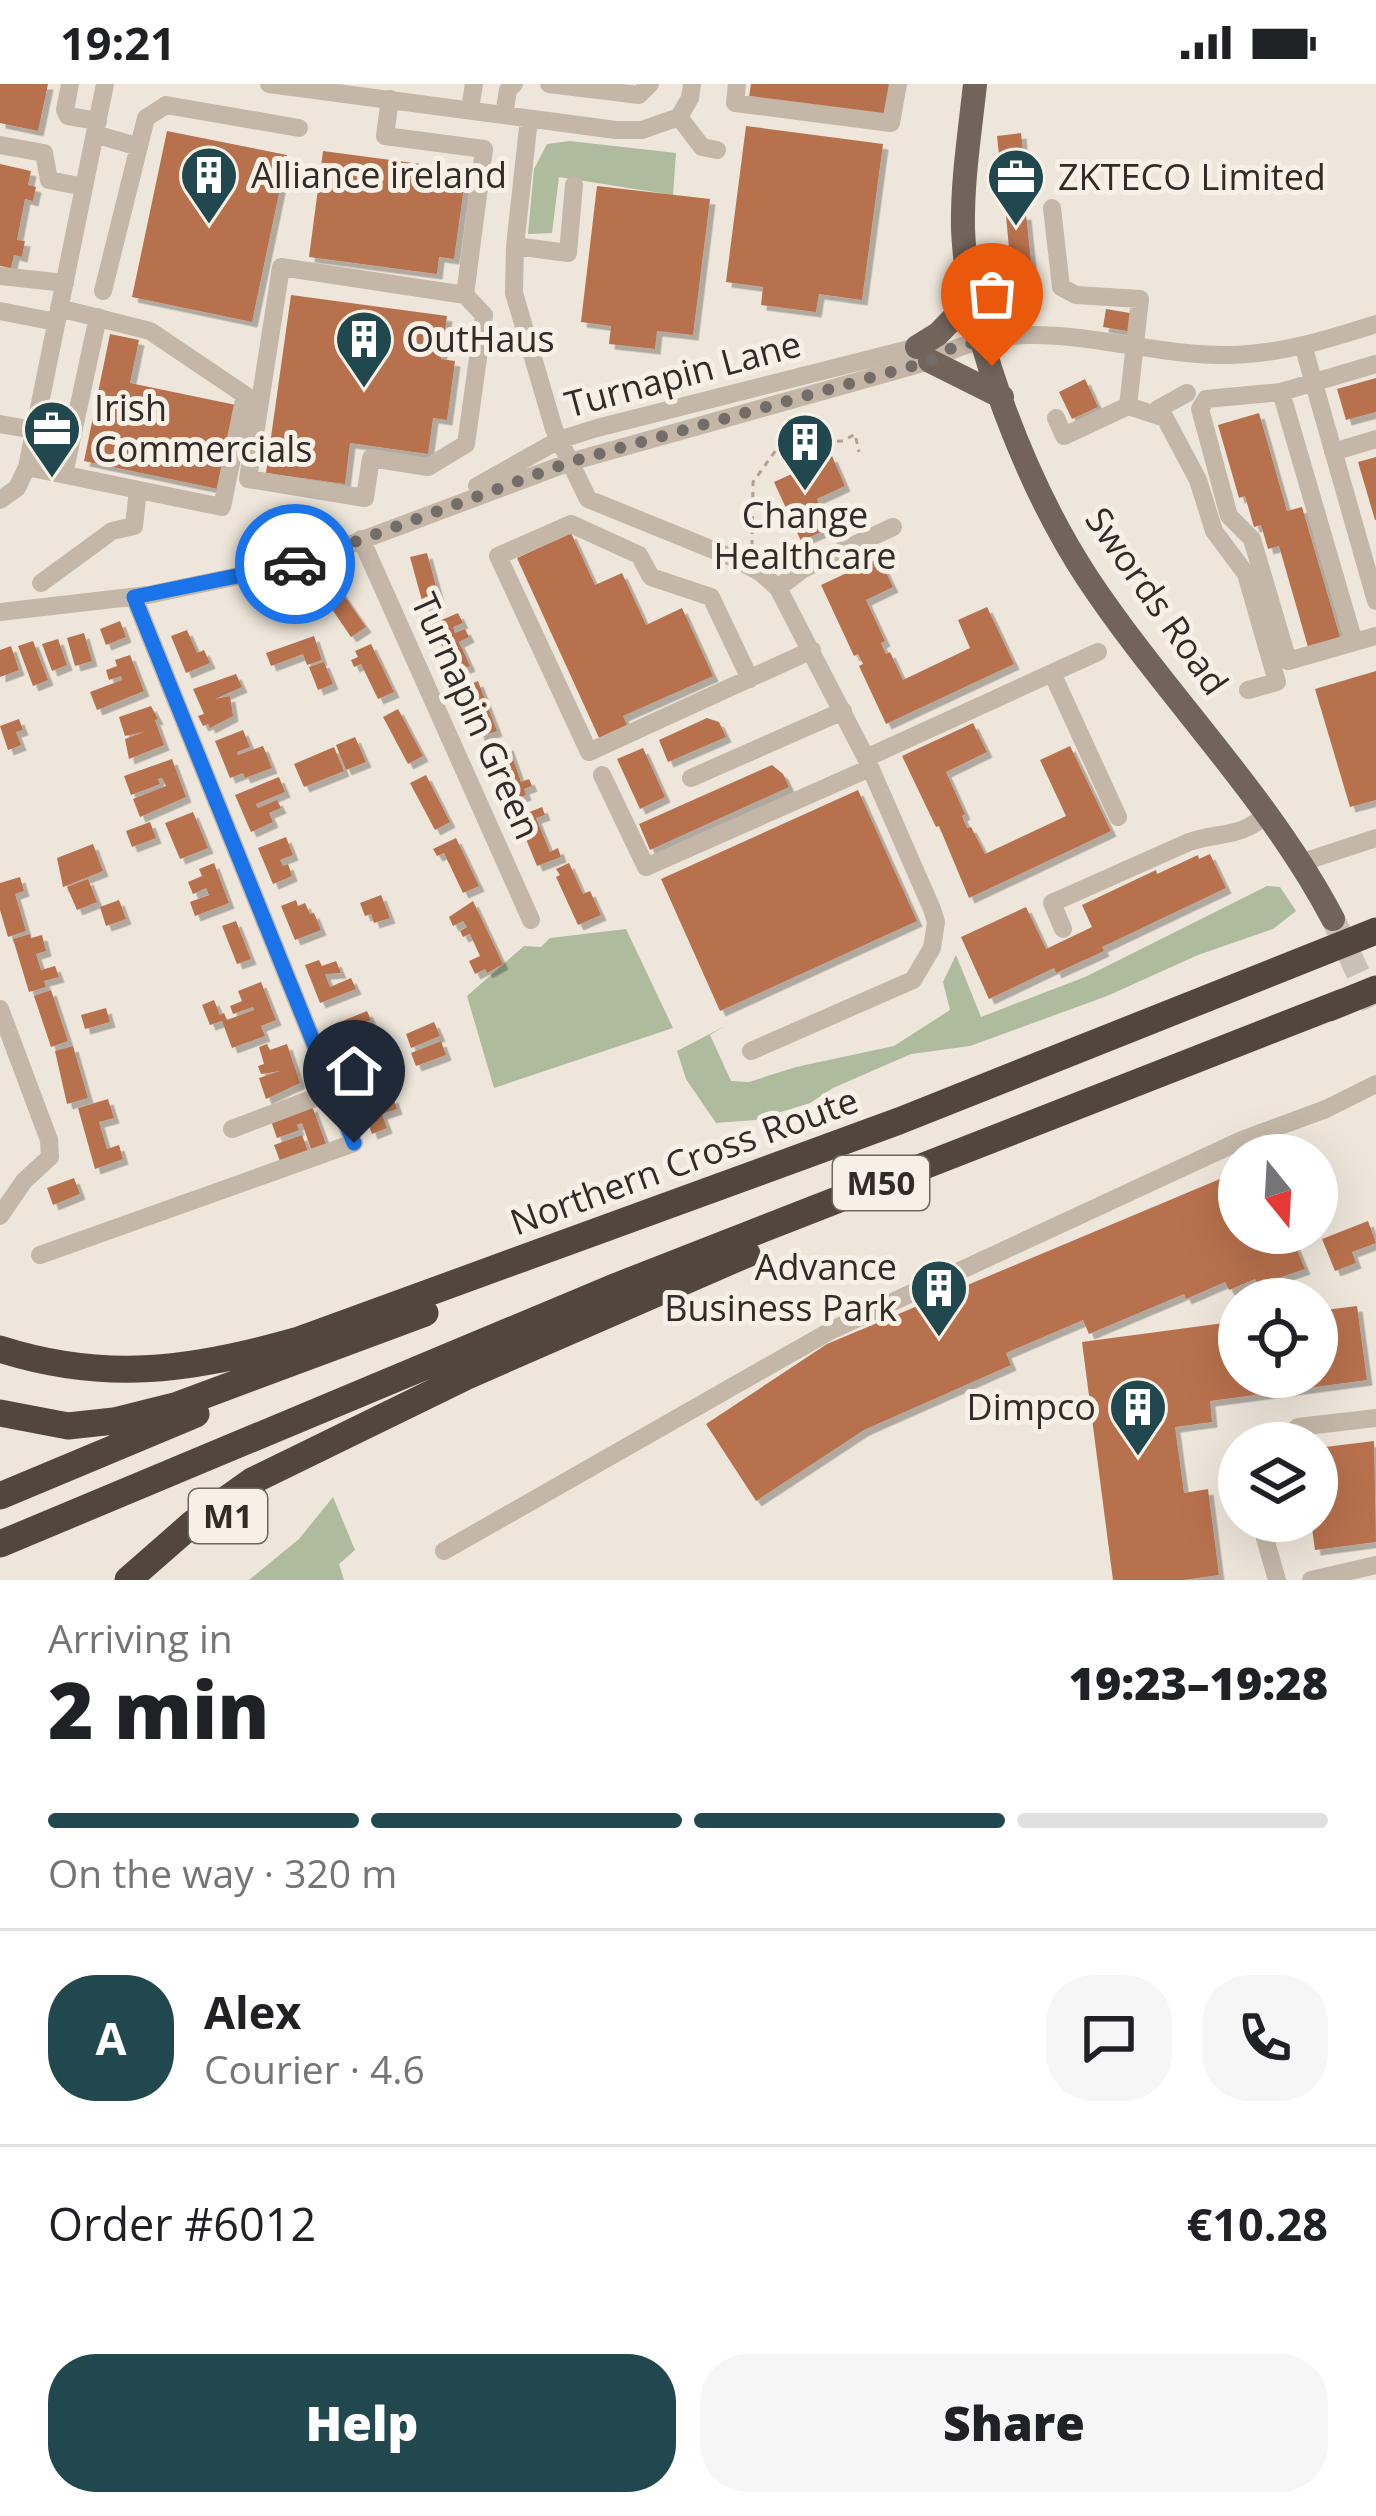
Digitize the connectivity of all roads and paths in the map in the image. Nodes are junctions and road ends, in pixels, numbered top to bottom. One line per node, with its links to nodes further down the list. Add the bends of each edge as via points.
1 (70, 84): 18 (street, via 68,116)
2 (105, 84): 18 (street)
3 (269, 84): 11 (street)
4 (474, 84): 14 (street)
5 (514, 84): 15 (street)
6 (549, 84): 7 (street, via 639,95)
7 (650, 84)
8 (692, 84): 16 (street)
9 (898, 84): 12 (street, via 891,123)
10 (975, 84): 32 (main road, Swords Road, via 963,231)
11 (320, 87): 13 (street)
12 (736, 93)
13 (390, 99): 14 (street); 31 (street, via 385,136 484,149)
14 (470, 110): 15 (street)
15 (504, 115): 17 (street)
16 (680, 117): 17 (street, via 642,130); 22 (street, via 703,147)
17 (529, 119): 26 (street)
18 (96, 128): 21 (street); 24 (street)
19 (298, 128): 21 (street, via 166,105 146,118)
20 (0, 145): 24 (street, via 44,153 50,180)
21 (139, 147): 27 (street)
22 (717, 150)
23 (574, 185): 26 (street, via 568,253)
24 (84, 187): 28 (street)
25 (1052, 208): 41 (street, via 1061,287 1140,299)
26 (515, 246): 34 (street)
27 (109, 269): 28 (street); 30 (street)
28 (67, 273): 29 (street); 35 (street)
29 (0, 276)
30 (103, 291)
31 (465, 295): 36 (street); 36 (street, via 281,268 248,478 364,498 371,458 428,467 466,444)
32 (972, 299): 39 (main road, Swords Road); 42 (main road, via 938,334)
33 (0, 311): 35 (street)
34 (518, 311): 36 (street); 53 (street)
35 (58, 315): 37 (street); 52 (street)
36 (484, 315)
37 (98, 317): 59 (street); 60 (street, via 150,331 245,395 222,507)
38 (1376, 324): 40 (street, Turnapin Lane)
39 (984, 340): 41 (street, Turnapin Lane, via 1039,332); 42 (street, Turnapin Lane); 47 (main road, Swords Road)
40 (1303, 345): 41 (street, Turnapin Lane, via 1229,355); 44 (street)
41 (1136, 348): 48 (street)
42 (933, 352): 47 (main road); 53 (street, Turnapin Lane); 57 (street, Turnapin Lane)
43 (1376, 364): 44 (street)
44 (1313, 381): 45 (street); 56 (street)
45 (1281, 392): 75 (street); 75 (street, via 1206,399 1200,409 1229,516 1252,539 1288,661)
46 (1187, 393): 49 (street)
47 (1002, 397): 85 (main road, Swords Road, via 1034,479 1088,579)
48 (1128, 406): 49 (street); 50 (street, via 1064,436)
49 (1156, 415): 80 (street, via 1198,480 1214,531 1246,574 1277,682)
50 (1056, 418)
51 (0, 424): 52 (street)
52 (34, 430): 58 (street)
53 (560, 440): 57 (street); 62 (street, Turnapin Lane)
54 (1376, 440): 56 (street)
55 (860, 452): 68 (path, via 855,434 781,443 753,482)
56 (1334, 452): 66 (street)
57 (570, 462): 62 (street, Turnapin Lane); 63 (street, via 588,499)
58 (27, 467): 59 (street); 61 (street)
59 (64, 474): 60 (street)
60 (138, 490): 69 (street, via 134,526 112,531)
61 (0, 500)
62 (446, 506): 65 (street, Turnapin Lane)
63 (649, 524): 67 (street); 68 (street)
64 (893, 526): 70 (street)
65 (361, 539): 71 (street, Turnapin Lane, via 301,562); 90 (street, Turnapin Green)
66 (1368, 545): 72 (street)
67 (639, 555): 79 (street, via 651,577 711,597); 79 (street, via 571,524 498,556 589,752)
68 (746, 565): 70 (street)
69 (41, 583)
70 (778, 588): 76 (street)
71 (134, 597): 73 (street, Turnapin Lane); 98 (street)
72 (1376, 601)
73 (0, 613)
74 (1376, 636): 75 (street)
75 (1354, 642)
76 (812, 650): 79 (street); 81 (street)
77 (1098, 652): 78 (street)
78 (1052, 673): 82 (street); 86 (street)
79 (750, 679)
80 (1248, 690)
81 (843, 711): 82 (street); 84 (street)
82 (868, 763): 83 (street, via 646,867); 96 (street, via 936,922 928,959 913,980)
83 (602, 775)
84 (692, 778)
85 (1269, 813): 88 (main road, Swords Road); 91 (street, via 1240,834 1189,842 1052,903)
86 (1118, 817)
87 (1376, 838): 88 (street)
88 (1303, 862): 89 (main road, Swords Road)
89 (1333, 919)
90 (531, 920)
91 (1063, 929)
92 (1376, 931): 99 (highway, Northern Cross Route / M50)
93 (1376, 989): 94 (highway, M50)
94 (1343, 1002): 108 (highway, M50, via 566,1332); 111 (highway, M50, via 616,1286)
95 (0, 1009): 101 (street, via 50,1140 50,1157)
96 (751, 1051)
97 (1376, 1084): 112 (street, via 832,1330)
98 (333, 1091): 100 (street); 102 (street, via 354,1143)
99 (898, 1120): 103 (highway, Northern Cross Route / M50, via 237,1357 107,1371); 104 (highway, M50)
100 (232, 1129)
101 (0, 1216)
102 (40, 1255)
103 (0, 1349)
104 (336, 1349): 105 (highway, via 114,1421 68,1426); 109 (highway, M50)
105 (0, 1413)
106 (1376, 1418): 107 (street)
107 (1337, 1422)
108 (307, 1456): 114 (highway, M50, via 220,1502); 115 (highway, M1)
109 (0, 1496)
110 (1266, 1542): 116 (street)
111 (0, 1544)
112 (445, 1551)
113 (1376, 1565): 117 (street)
114 (128, 1580)
115 (153, 1580)
116 (1277, 1580)
117 (1311, 1580)

